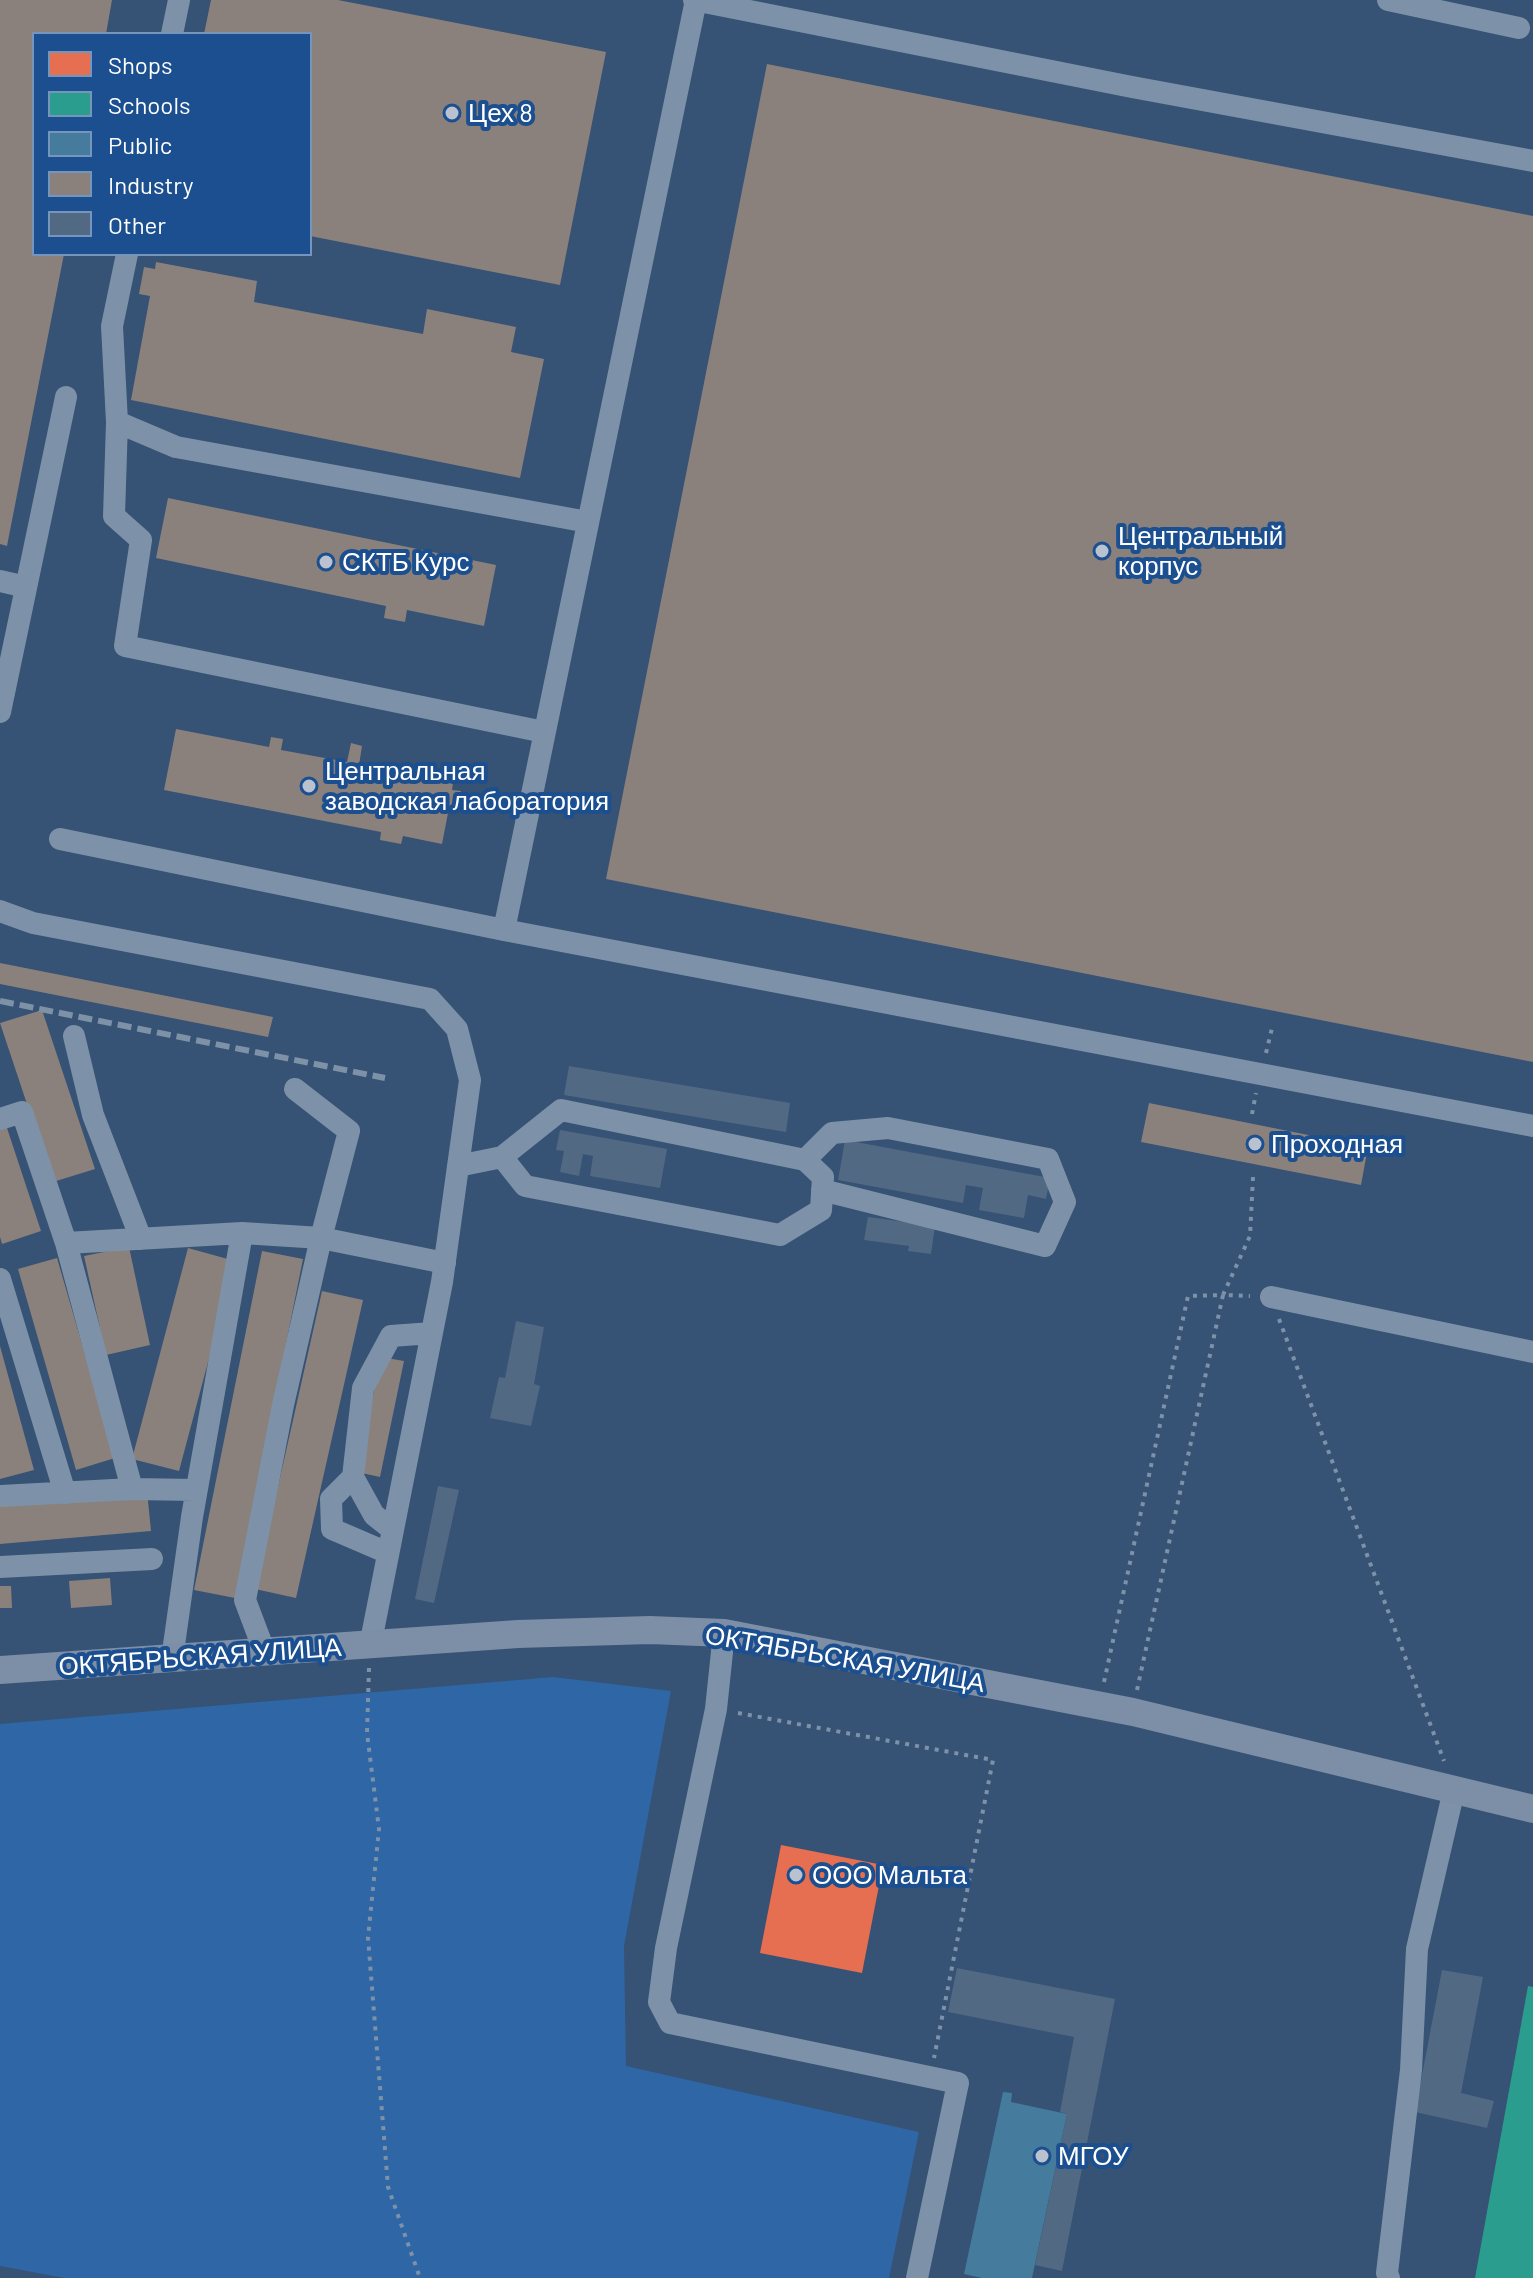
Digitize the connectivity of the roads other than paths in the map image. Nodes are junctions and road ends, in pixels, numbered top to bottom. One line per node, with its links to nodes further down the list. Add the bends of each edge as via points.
1 (179, 0): 5 (street)
2 (695, 0): 6 (street); 10 (street)
3 (1388, 0): 4 (street)
4 (1519, 28)
5 (172, 32)
6 (1533, 161)
7 (127, 256): 9 (street, via 112,326)
8 (66, 397): 12 (street)
9 (117, 422): 10 (street, via 176,447); 14 (street, via 114,516 141,540 125,646)
10 (588, 522): 14 (street)
11 (0, 581): 12 (street)
12 (26, 587): 13 (street)
13 (0, 712)
14 (544, 732): 17 (street)
15 (60, 839): 17 (street)
16 (0, 911): 24 (street, via 33,923 430,999 457,1029 470,1080)
17 (504, 930): 21 (street)
18 (74, 1036): 28 (street, via 93,1115)
19 (295, 1089): 27 (street, via 349,1131)
20 (0, 1119): 29 (street, via 22,1112)
21 (1533, 1126)
22 (502, 1157): 23 (street, via 561,1110); 24 (street); 25 (street, via 525,1186 780,1235 821,1210)
23 (805, 1160): 25 (street, via 823,1177); 25 (street, via 832,1133 888,1128 1048,1159 1065,1202 1045,1246)
24 (458, 1166): 30 (street)
25 (822, 1190)
26 (242, 1233): 27 (street); 28 (street); 37 (street)
27 (321, 1238): 30 (street); 46 (street, via 245,1600)
28 (141, 1239): 29 (street)
29 (66, 1243): 36 (street)
30 (445, 1263): 33 (street)
31 (0, 1279): 38 (street)
32 (1271, 1297): 34 (street)
33 (432, 1333): 35 (street, via 391,1336 363,1388); 40 (street)
34 (1533, 1352)
35 (353, 1477): 40 (street, via 374,1515); 41 (street, via 331,1499 332,1529)
36 (132, 1489): 37 (street); 38 (street)
37 (196, 1490): 47 (street)
38 (65, 1493): 39 (street)
39 (0, 1496)
40 (393, 1530): 41 (street)
41 (388, 1553): 45 (street)
42 (152, 1559): 43 (street)
43 (0, 1567)
44 (724, 1633): 45 (main road, ОКТЯБРЬСКАЯ УЛИЦА, via 533,1634); 49 (main road, ОКТЯБРЬСКАЯ УЛИЦА, via 1133,1712); 51 (street, via 716,1709 659,2002 670,2023 958,2083)
45 (370, 1646): 46 (main road, ОКТЯБРЬСКАЯ УЛИЦА)
46 (265, 1653): 47 (main road, ОКТЯБРЬСКАЯ УЛИЦА)
47 (172, 1659): 48 (main road, ОКТЯБРЬСКАЯ УЛИЦА)
48 (0, 1670)
49 (1454, 1790): 50 (main road, ОКТЯБРЬСКАЯ УЛИЦА); 52 (street, via 1417,1949 1411,2070)
50 (1533, 1809)
51 (917, 2278)
52 (1389, 2278)

